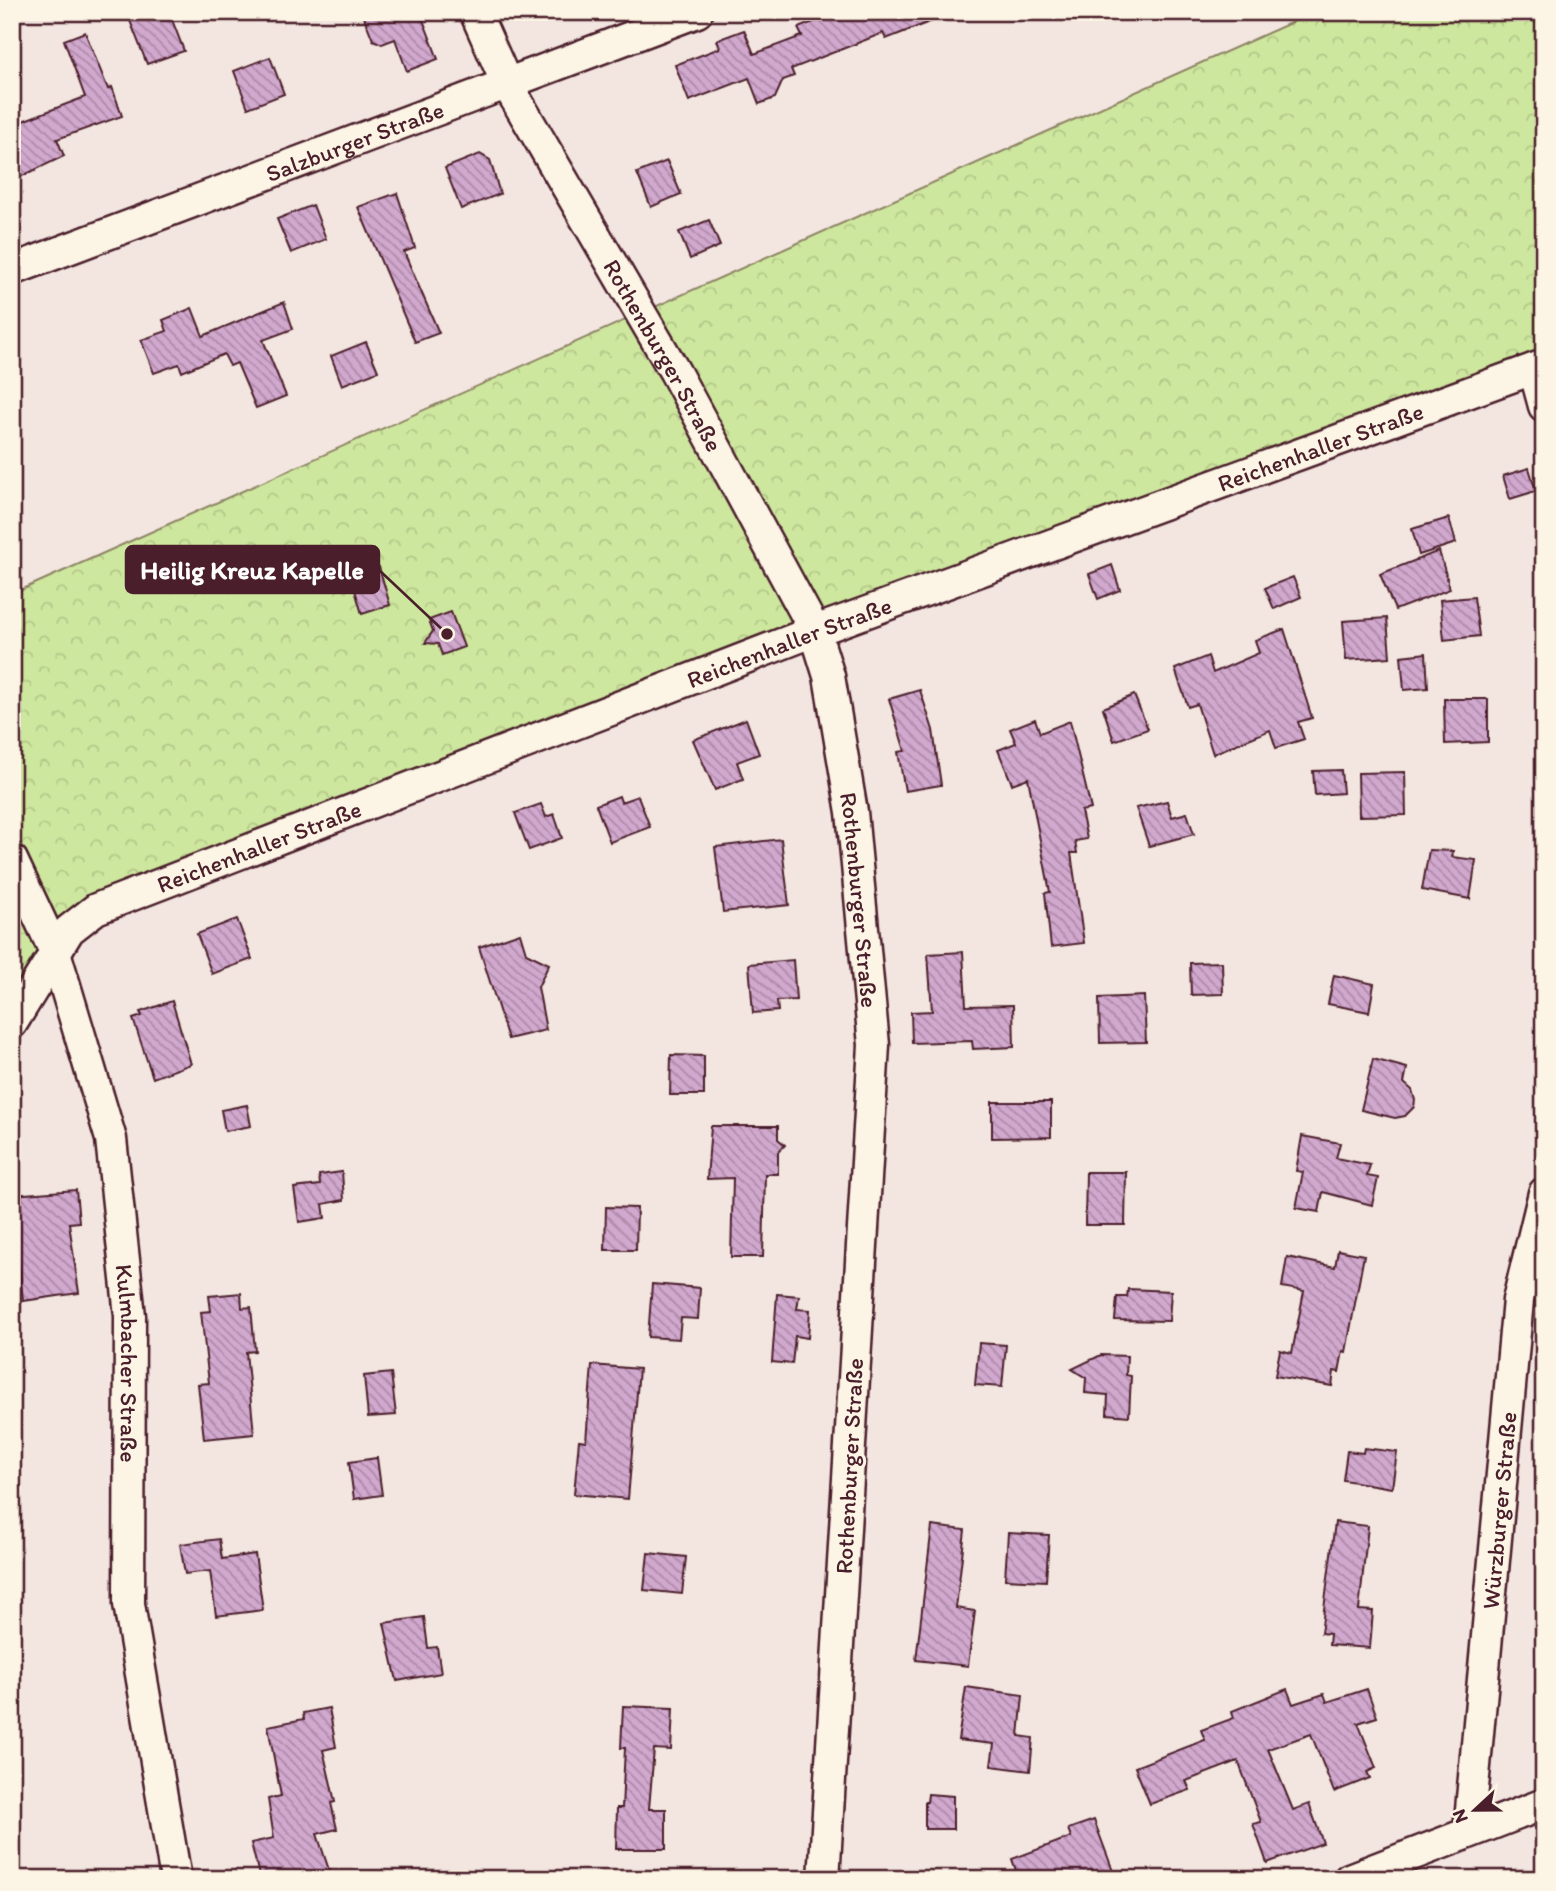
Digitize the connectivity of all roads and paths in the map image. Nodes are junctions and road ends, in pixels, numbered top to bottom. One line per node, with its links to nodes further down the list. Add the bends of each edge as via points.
1 (475, 12): 3 (street, Rothenburger Straße)
2 (697, 12): 3 (street, Salzburger Straße)
3 (507, 84): 4 (street, Salzburger Straße); 7 (street, Rothenburger Straße, via 675,372)
4 (12, 270)
5 (1539, 367): 6 (street); 7 (street, Reichenhaller Straße)
6 (1544, 406)
7 (815, 631): 9 (street, Reichenhaller Straße, via 96,909 69,930); 15 (street, Rothenburger Straße, via 829,676 852,812 874,1045)
8 (12, 860): 9 (street, Kulmbacher Straße)
9 (55, 952): 10 (street, Reichenhaller Straße); 14 (street, Kulmbacher Straße, via 111,1139 130,1316 129,1604)
10 (12, 1023)
11 (1544, 1194): 13 (street, Würzburger Straße, via 1518,1300)
12 (1544, 1804): 13 (street)
13 (1469, 1831): 16 (street)
14 (176, 1879)
15 (824, 1879)
16 (1349, 1879)

